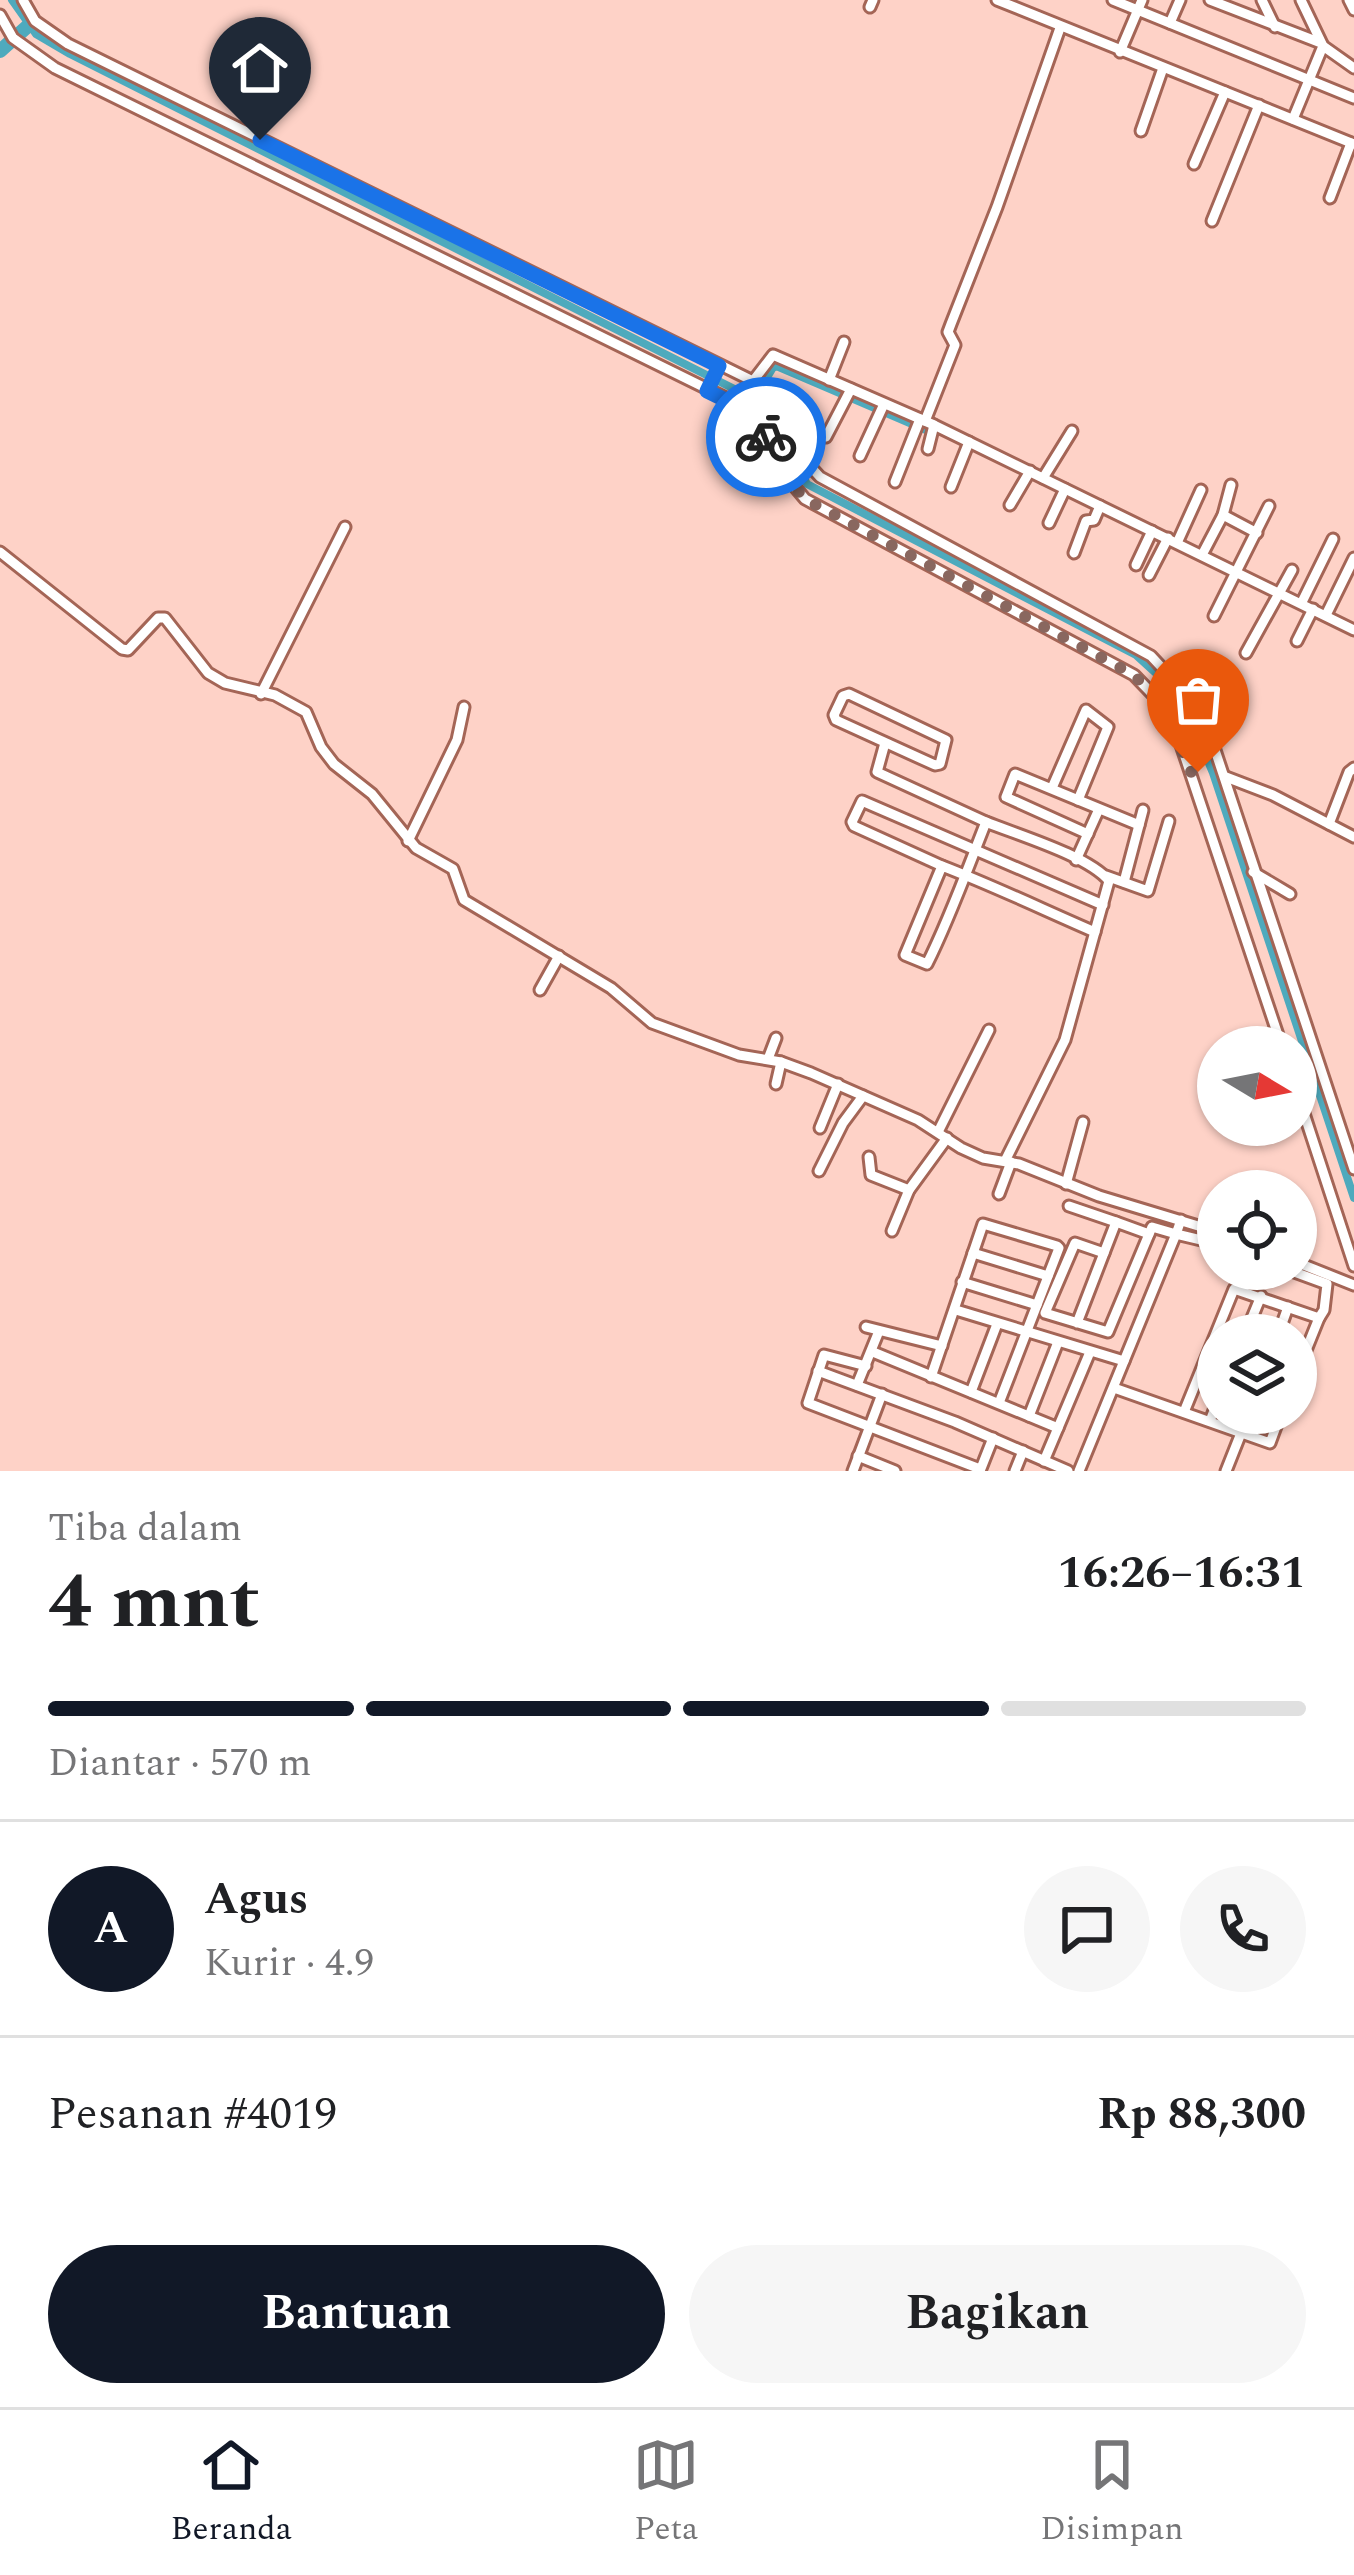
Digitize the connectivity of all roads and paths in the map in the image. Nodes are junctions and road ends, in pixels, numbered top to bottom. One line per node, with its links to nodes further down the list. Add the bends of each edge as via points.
1 (23, 0): 29 (street, via 34,21 68,44)
2 (997, 0): 14 (street)
3 (1113, 0): 9 (street)
4 (1180, 0): 12 (street)
5 (1212, 0): 13 (street)
6 (1262, 0): 13 (street)
7 (1301, 0): 15 (street)
8 (1349, 0): 10 (street)
9 (1140, 5): 12 (street); 16 (street)
10 (1354, 10)
11 (0, 15): 31 (street, via 16,41 79,80)
12 (1170, 23): 19 (street)
13 (1275, 27): 15 (street)
14 (1060, 28): 16 (street); 38 (street, via 948,332 955,345)
15 (1322, 44): 18 (street); 19 (street)
16 (1120, 52): 17 (street)
17 (1163, 68): 20 (street); 24 (street)
18 (1354, 68)
19 (1308, 78): 21 (street); 23 (street)
20 (1225, 92): 22 (street); 26 (street)
21 (1354, 98)
22 (1259, 105): 23 (street); 28 (street)
23 (1293, 119): 25 (street)
24 (1141, 131)
25 (1353, 144): 27 (street)
26 (1195, 164)
27 (1330, 198)
28 (1212, 221)
29 (627, 320): 31 (street); 32 (street)
30 (844, 342): 33 (street)
31 (615, 344): 35 (street)
32 (718, 369): 34 (street); 35 (street)
33 (829, 380): 34 (street, via 771,355); 36 (street)
34 (753, 381): 80 (street, via 783,407 797,452 820,477 1151,656 1189,697)
35 (709, 388): 82 (street, via 760,422 775,463 805,499 1134,675 1162,704)
36 (850, 392): 37 (street); 40 (street)
37 (883, 407): 38 (street); 43 (street)
38 (926, 424): 41 (street); 42 (street); 46 (street)
39 (1072, 430): 45 (street)
40 (826, 437)
41 (968, 444): 44 (street); 48 (street)
42 (928, 448)
43 (860, 456)
44 (1028, 474): 45 (street); 51 (street)
45 (1043, 478): 50 (street)
46 (895, 482)
47 (1231, 485): 54 (street)
48 (951, 487)
49 (1201, 490): 60 (street)
50 (1064, 491): 53 (street); 55 (street)
51 (1010, 505)
52 (1269, 506): 58 (street)
53 (1099, 508): 57 (street); 62 (street)
54 (1223, 515): 58 (street); 63 (street)
55 (1049, 523)
56 (345, 527): 77 (street)
57 (1151, 533): 60 (street); 65 (street)
58 (1257, 533): 67 (street)
59 (1333, 538): 70 (street)
60 (1169, 541): 63 (street); 68 (street)
61 (0, 552): 77 (street, via 122,649 165,618 208,673)
62 (1074, 553)
63 (1202, 555): 67 (street)
64 (1354, 558): 73 (street)
65 (1136, 565)
66 (1292, 570): 69 (street)
67 (1236, 574): 69 (street); 72 (street)
68 (1149, 575)
69 (1277, 595): 70 (street); 76 (street)
70 (1301, 602): 71 (street)
71 (1312, 612): 73 (street); 75 (street)
72 (1214, 616)
73 (1326, 616): 74 (street)
74 (1354, 629)
75 (1297, 641)
76 (1246, 653)
77 (261, 694): 95 (street, via 306,712 334,764 372,794)
78 (464, 707): 95 (street, via 458,740)
79 (885, 743): 79 (street, via 835,718 846,693 948,742 938,766); 90 (street, via 878,772)
80 (1218, 765): 82 (street); 83 (street)
81 (1354, 768): 91 (street)
82 (1195, 773): 112 (street)
83 (1226, 777): 91 (street); 100 (street)
84 (1052, 788): 85 (street); 85 (street, via 1086,710 1108,727); 93 (street, via 1017,773 1006,796)
85 (1078, 800): 86 (street)
86 (1099, 809): 92 (street); 93 (street)
87 (1143, 810): 92 (street)
88 (1169, 821): 103 (street, via 1150,889)
89 (1354, 821): 94 (street)
90 (986, 822): 96 (street); 98 (street)
91 (1329, 824): 94 (street)
92 (1139, 825): 103 (street)
93 (1088, 834): 98 (street)
94 (1351, 836)
95 (408, 841): 110 (street, via 451,866 464,900)
96 (975, 850): 97 (street); 99 (street, via 862,801 854,826); 101 (street)
97 (996, 859): 104 (street); 105 (street)
98 (1076, 860): 102 (street)
99 (942, 866): 101 (street); 101 (street, via 904,952 926,965)
100 (1253, 872): 106 (street); 126 (street)
101 (965, 875): 104 (street)
102 (1106, 876): 103 (street); 107 (street)
103 (1124, 882)
104 (985, 884): 108 (street)
105 (1060, 887): 107 (street); 108 (street)
106 (1290, 894)
107 (1103, 905): 109 (street)
108 (1049, 912): 109 (street)
109 (1095, 932): 125 (street, via 1065,1040)
110 (559, 956): 111 (street); 115 (street, via 652,1023)
111 (540, 990)
112 (1275, 1026)
113 (989, 1030): 122 (street)
114 (776, 1038): 115 (street)
115 (768, 1059): 116 (street)
116 (781, 1062): 117 (street); 118 (street)
117 (776, 1084)
118 (838, 1084): 119 (street); 121 (street)
119 (863, 1096): 122 (street); 127 (street)
120 (1084, 1122): 128 (street)
121 (820, 1128)
122 (942, 1135): 125 (street, via 970,1153); 129 (street)
123 (1315, 1146): 143 (street)
124 (868, 1157): 129 (street, via 874,1178)
125 (1008, 1162): 128 (street); 130 (street)
126 (1354, 1169)
127 (819, 1172)
128 (1066, 1184): 132 (street)
129 (909, 1190): 135 (street)
130 (998, 1193)
131 (1069, 1206): 133 (street)
132 (1180, 1220): 134 (street); 137 (street)
133 (1116, 1222): 136 (street); 142 (street)
134 (1197, 1225)
135 (892, 1231)
136 (1149, 1234): 137 (street, via 1152,1227); 157 (street, via 1108,1333)
137 (1176, 1234): 139 (street); 167 (street)
138 (1060, 1237): 140 (street)
139 (1197, 1239)
140 (1075, 1243): 142 (street); 157 (street, via 1045,1313)
141 (973, 1253): 145 (street); 145 (street, via 983,1224 1057,1246); 147 (street)
142 (1104, 1253): 157 (street)
143 (1354, 1266)
144 (1317, 1270): 149 (street)
145 (1048, 1276): 151 (street)
146 (1317, 1280): 148 (street)
147 (962, 1282): 151 (street); 153 (street)
148 (1327, 1284): 149 (street); 156 (street)
149 (1352, 1284)
150 (1261, 1296): 152 (street); 154 (street); 176 (street, via 1234,1289)
151 (1037, 1305): 162 (street)
152 (1288, 1307): 155 (street); 156 (street)
153 (956, 1310): 159 (street); 164 (street)
154 (1254, 1314)
155 (1286, 1314)
156 (1319, 1318): 158 (street)
157 (1077, 1323)
158 (1317, 1323)
159 (998, 1324): 162 (street); 173 (street)
160 (866, 1327): 161 (street)
161 (879, 1331): 164 (street); 165 (street)
162 (1027, 1331): 163 (street); 175 (street)
163 (1058, 1342): 166 (street); 177 (street)
164 (942, 1346): 170 (street)
165 (872, 1352): 168 (street); 170 (street)
166 (1090, 1352): 167 (street); 180 (street)
167 (1124, 1361): 172 (street)
168 (866, 1366): 169 (street, via 827,1354); 171 (street)
169 (818, 1371): 171 (street); 179 (street, via 808,1403)
170 (932, 1377): 173 (street)
171 (857, 1385): 174 (street)
172 (1114, 1388): 176 (street); 192 (street)
173 (970, 1391): 175 (street)
174 (882, 1394): 179 (street); 183 (street)
175 (999, 1403): 177 (street)
176 (1184, 1412): 178 (street)
177 (1029, 1416): 180 (street)
178 (1197, 1416)
179 (870, 1425): 185 (street); 187 (street)
180 (1058, 1428): 186 (street)
181 (1242, 1434): 182 (street, via 1270,1443); 193 (street)
182 (1273, 1434)
183 (993, 1438): 184 (street); 187 (street)
184 (1023, 1451): 186 (street); 190 (street)
185 (859, 1456): 188 (street); 189 (street)
186 (1044, 1461): 191 (street)
187 (980, 1470)
188 (853, 1471)
189 (895, 1471)
190 (1015, 1471)
191 (1068, 1471)
192 (1078, 1471)
193 (1226, 1471)

